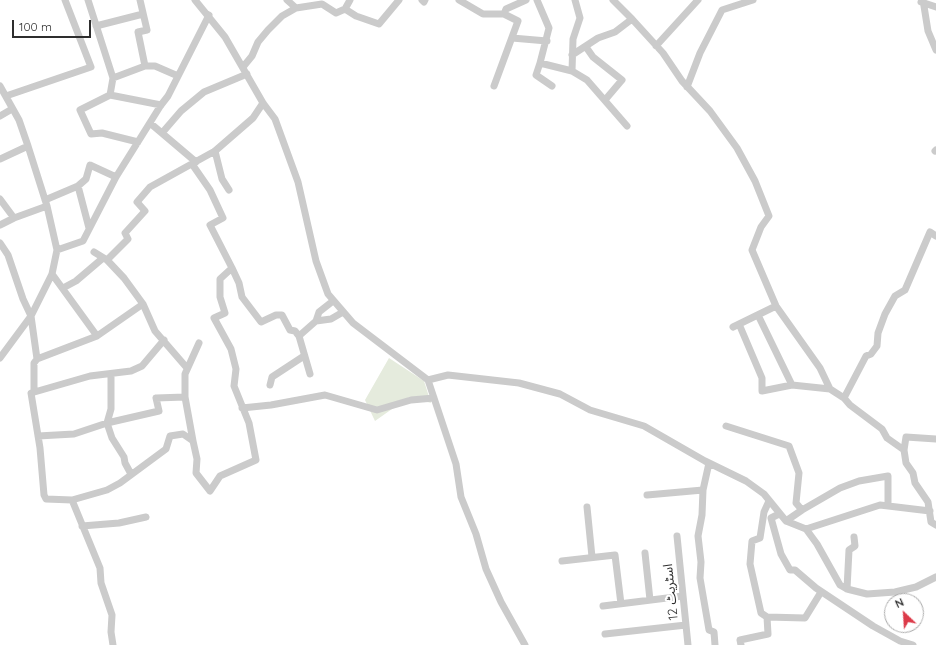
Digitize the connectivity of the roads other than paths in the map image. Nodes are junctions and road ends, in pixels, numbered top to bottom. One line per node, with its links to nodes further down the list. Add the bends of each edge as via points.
1 (66, 0): 44 (street, via 91,67)
2 (88, 0): 25 (street)
3 (140, 0): 21 (street)
4 (195, 0): 23 (street)
5 (287, 0): 19 (street)
6 (350, 0): 20 (street)
7 (398, 0): 20 (street, via 379,24)
8 (422, 0): 9 (street)
9 (425, 0)
10 (459, 0): 22 (street, via 483,14)
11 (526, 0): 22 (street, via 506,9)
12 (537, 0): 27 (street, via 549,28)
13 (575, 0): 31 (street, via 580,18 573,39)
14 (613, 0): 24 (street)
15 (698, 0): 28 (street)
16 (752, 0): 42 (street, via 722,10 700,53)
17 (922, 1): 18 (street); 30 (street, via 928,31)
18 (936, 7)
19 (296, 8): 20 (street, via 322,4 336,13); 34 (street, via 282,16 268,30)
20 (345, 9)
21 (143, 14): 25 (street); 33 (street, via 147,30 138,32)
22 (504, 14): 26 (street, via 518,21)
23 (209, 15): 34 (street); 37 (street)
24 (632, 20): 28 (street); 29 (street)
25 (96, 26): 38 (street)
26 (512, 38): 27 (street); 40 (street)
27 (546, 41): 32 (street)
28 (656, 46): 42 (street)
29 (586, 47): 31 (street); 45 (street, via 593,57 622,80)
30 (936, 50)
31 (572, 55): 35 (street)
32 (540, 63): 35 (street); 41 (street, via 536,75)
33 (145, 66): 37 (street, via 155,66); 38 (street)
34 (243, 68): 36 (street)
35 (572, 71): 45 (street, via 587,80)
36 (247, 74): 46 (street); 52 (street, via 204,92 181,111)
37 (178, 76): 47 (street)
38 (113, 78): 43 (street)
39 (0, 86): 44 (street)
40 (494, 86)
41 (552, 86)
42 (688, 86): 76 (street, via 737,148 755,181 768,216 752,250)
43 (110, 94): 47 (street); 53 (street, via 80,110 91,134 102,133)
44 (6, 96): 48 (street)
45 (605, 100): 51 (street)
46 (263, 103): 55 (street, via 253,118); 74 (street, via 275,119 286,145 298,182 316,261)
47 (161, 105): 50 (street)
48 (12, 109): 49 (street); 54 (street, via 19,120)
49 (0, 116)
50 (150, 123): 52 (street); 53 (street)
51 (628, 126)
52 (162, 133): 57 (street)
53 (138, 142): 58 (street)
54 (28, 146): 56 (street); 62 (street)
55 (215, 151): 57 (street); 60 (street, via 222,179)
56 (0, 159)
57 (194, 163): 70 (street, via 150,187 138,202 145,211 125,233 128,239); 71 (street, via 224,218 210,225)
58 (116, 177): 59 (street, via 90,164 86,179); 65 (street)
59 (78, 186): 62 (street); 65 (street)
60 (229, 190)
61 (0, 199): 63 (street)
62 (46, 203): 63 (street); 68 (street)
63 (14, 218): 64 (street)
64 (0, 225)
65 (89, 228): 68 (street, via 83,241)
66 (936, 236): 98 (street, via 930,232 905,290 895,296 885,314 878,333 877,346 866,356)
67 (0, 243): 79 (street, via 8,256)
68 (57, 250): 72 (street)
69 (94, 252): 70 (street)
70 (105, 259): 73 (street); 75 (street, via 124,278)
71 (232, 268): 82 (street, via 242,297 261,322 282,315 290,330); 99 (street, via 220,279 220,297 225,313 214,318 231,349 236,369 234,386)
72 (52, 274): 73 (street); 79 (street)
73 (63, 288): 81 (street)
74 (333, 301): 77 (street); 80 (street, via 319,312)
75 (143, 304): 81 (street); 83 (street, via 155,331)
76 (776, 306): 78 (street); 94 (street, via 820,368)
77 (343, 312): 80 (street, via 331,320); 91 (street, via 353,323)
78 (758, 315): 93 (street); 93 (street, via 736,326 762,378 762,391)
79 (31, 316): 86 (street); 87 (street)
80 (316, 321): 82 (street)
81 (97, 336): 87 (street)
82 (299, 336): 85 (street)
83 (164, 340): 88 (street); 89 (street, via 142,366 131,371)
84 (199, 343): 88 (street)
85 (304, 356): 90 (street); 92 (street, via 272,377)
86 (0, 358)
87 (37, 359): 95 (street, via 34,363)
88 (186, 368): 96 (street)
89 (111, 374): 95 (street, via 90,376); 100 (street, via 111,409)
90 (310, 374)
91 (428, 380): 97 (street); 106 (street, via 448,375 469,377 520,383 560,394 590,410 644,426)
92 (270, 385)
93 (792, 385): 94 (street)
94 (830, 389): 98 (street)
95 (34, 391): 102 (street, via 31,392)
96 (185, 397): 100 (street, via 156,398 159,412); 104 (street)
97 (434, 398): 99 (street, via 411,400 377,410 325,395); 138 (street, via 456,464 461,497 476,534 486,569)
98 (844, 398): 105 (street, via 882,429 887,438)
99 (242, 408): 104 (street, via 249,423 256,460 220,476 210,491 196,473 197,459)
100 (107, 422): 102 (street, via 74,434); 107 (street, via 112,438)
101 (726, 426): 114 (street, via 790,446 799,473 796,503)
102 (38, 436): 110 (street, via 46,499)
103 (936, 439): 105 (street, via 906,437)
104 (193, 441): 107 (street, via 183,434 170,436 166,450)
105 (904, 450): 115 (street, via 906,462 928,502)
106 (709, 463): 108 (street); 111 (street, via 746,481 764,494)
107 (131, 474): 110 (street, via 107,490)
108 (703, 490): 109 (street); 140 (street, via 698,536 702,562 700,578 709,630 714,632)
109 (647, 495)
110 (72, 500): 120 (street)
111 (769, 501): 116 (street); 134 (street, via 764,512 760,538 752,541 750,564 760,613)
112 (888, 506): 114 (street, via 888,476 859,481 840,488); 115 (street); 121 (street, via 880,505)
113 (587, 507): 125 (street)
114 (802, 510): 118 (street)
115 (930, 511): 119 (street, via 931,522)
116 (779, 514): 118 (street); 129 (street, via 771,518 781,554 790,570 795,570)
117 (146, 518): 120 (street)
118 (786, 521): 121 (street)
119 (936, 525)
120 (82, 526): 137 (street, via 100,568 101,583 109,602)
121 (806, 529): 128 (street, via 840,585)
122 (677, 536): 130 (street, اسٹریٹ 12)
123 (854, 537): 128 (street, via 855,546 849,550)
124 (645, 553): 131 (street)
125 (592, 557): 126 (street); 132 (street, via 612,554 616,557)
126 (562, 561)
127 (936, 577): 128 (street, via 916,587 895,592 867,594)
128 (847, 589)
129 (821, 592): 134 (street, via 805,618); 142 (street, via 873,626)
130 (683, 596): 131 (street); 135 (street, اسٹریٹ 12)
131 (650, 600): 132 (street)
132 (621, 604): 133 (street)
133 (603, 606)
134 (767, 617): 141 (street, via 768,634 740,640)
135 (686, 625): 136 (street); 139 (street, اسٹریٹ 12)
136 (605, 634)
137 (113, 645)
138 (525, 645)
139 (688, 645)
140 (715, 645)
141 (742, 645)
142 (913, 645)

